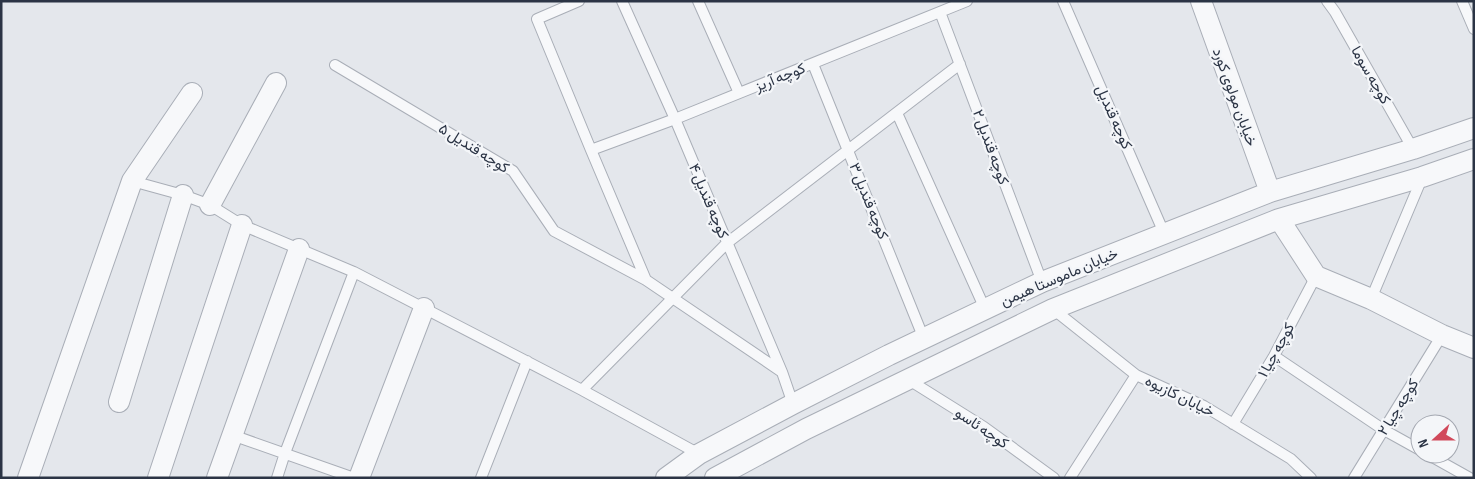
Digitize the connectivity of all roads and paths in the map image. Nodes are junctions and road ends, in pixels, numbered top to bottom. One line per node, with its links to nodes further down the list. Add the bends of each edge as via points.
1 (579, 1): 22 (lane, via 537,19)
2 (622, 1): 19 (lane, کوچه قندیل ۴)
3 (698, 1): 17 (lane)
4 (967, 1): 9 (lane, کوچه آریز)
5 (1063, 1): 32 (lane, کوچه قندیل)
6 (1201, 1): 27 (street, خیابان مولوی کورد)
7 (1327, 1): 21 (lane, کوچه سوما)
8 (1462, 1): 11 (lane)
9 (952, 4): 10 (lane, کوچه آریز)
10 (940, 12): 12 (lane, کوچه آریز); 13 (lane, کوچه قندیل ۲)
11 (1474, 29)
12 (813, 64): 17 (lane, کوچه آریز); 23 (lane, کوچه قندیل ۳)
13 (960, 64): 18 (lane); 38 (lane, کوچه قندیل ۲)
14 (335, 65): 37 (lane, کوچه قندیل ۵, via 513,171 554,231)
15 (276, 83): 29 (street)
16 (192, 93): 26 (street)
17 (739, 93): 19 (lane, کوچه آریز)
18 (897, 113): 23 (lane); 42 (lane)
19 (675, 119): 22 (lane, کوچه آریز); 33 (lane, کوچه قندیل ۴)
20 (1474, 128): 21 (street, خیابان ماموستا هیمن)
21 (1413, 149): 27 (street, خیابان ماموستا هیمن)
22 (591, 150): 37 (lane)
23 (848, 150): 33 (lane); 45 (lane, کوچه قندیل ۳)
24 (1474, 159): 25 (street, خیابان ماموستا هیمن)
25 (1422, 177): 30 (street, خیابان ماموستا هیمن); 40 (lane)
26 (132, 182): 28 (lane); 62 (street)
27 (1270, 192): 32 (street, خیابان ماموستا هیمن)
28 (184, 196): 29 (lane); 53 (street)
29 (210, 205): 31 (lane)
30 (1279, 219): 36 (street); 43 (street, خیابان ماموستا هیمن)
31 (242, 225): 34 (lane); 63 (street)
32 (1164, 233): 38 (street, خیابان ماموستا هیمن)
33 (727, 244): 39 (lane); 49 (lane, کوچه قندیل ۴)
34 (299, 249): 35 (lane); 57 (street)
35 (354, 272): 41 (lane); 59 (lane)
36 (1316, 276): 40 (street); 47 (lane, کوچه چیا ۱)
37 (646, 280): 39 (lane, کوچه قندیل ۵)
38 (1042, 282): 42 (street, خیابان ماموستا هیمن)
39 (674, 298): 49 (lane, کوچه قندیل ۵); 52 (lane)
40 (1372, 299): 44 (street)
41 (424, 308): 48 (lane); 67 (street)
42 (985, 309): 45 (street, خیابان ماموستا هیمن)
43 (1053, 309): 50 (lane, خیابان کازیوه); 51 (street, خیابان ماموستا هیمن)
44 (1442, 336): 46 (street); 56 (lane, کوچه چیا ۲)
45 (924, 339): 54 (street, خیابان ماموستا هیمن)
46 (1474, 348)
47 (1274, 356): 55 (lane, کوچه چیا ۱); 56 (lane)
48 (527, 361): 52 (lane); 68 (lane)
49 (782, 372): 54 (lane, کوچه قندیل ۴)
50 (1136, 375): 55 (lane, خیابان کازیوه, via 1204,406); 72 (lane)
51 (909, 380): 70 (street, خیابان ماموستا هیمن); 71 (lane, کوچه ئاسو)
52 (582, 390): 60 (lane)
53 (119, 402)
54 (792, 404): 60 (street, خیابان ماموستا هیمن)
55 (1234, 424): 73 (lane, خیابان کازیوه, via 1291,459)
56 (1384, 430): 58 (lane); 74 (lane, کوچه چیا ۲)
57 (232, 435): 59 (lane); 64 (street)
58 (1410, 444)
59 (285, 453): 65 (lane); 66 (lane)
60 (699, 454): 69 (street, خیابان ماموستا هیمن)
61 (1445, 464): 75 (lane)
62 (28, 478)
63 (158, 478)
64 (217, 478)
65 (277, 478)
66 (354, 478)
67 (359, 478)
68 (480, 478)
69 (666, 478)
70 (715, 478)
71 (1054, 478)
72 (1070, 478)
73 (1311, 478)
74 (1354, 478)
75 (1470, 478)

